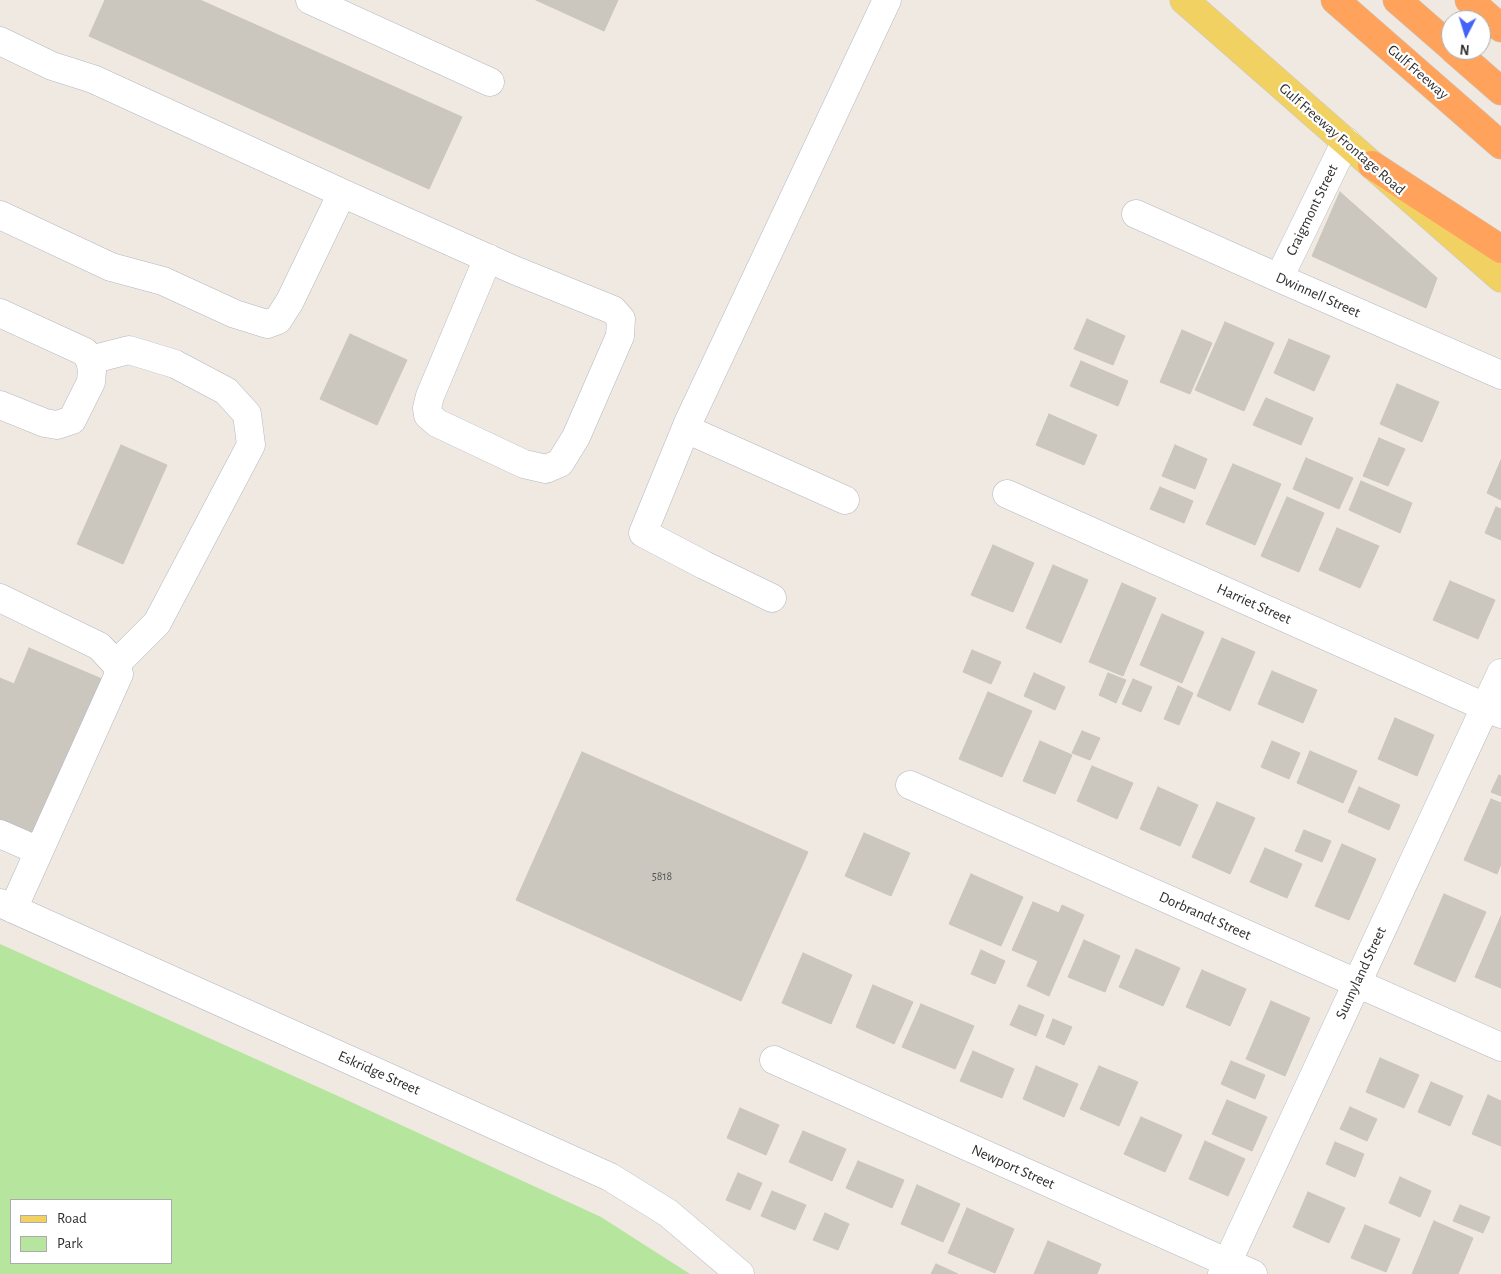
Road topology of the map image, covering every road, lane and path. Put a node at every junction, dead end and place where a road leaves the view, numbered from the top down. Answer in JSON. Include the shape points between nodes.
{"nodes":[{"id":1,"x":310,"y":0,"type":"edge"},
{"id":2,"x":887,"y":0,"type":"edge"},
{"id":3,"x":1184,"y":0,"type":"edge"},
{"id":4,"x":1335,"y":0,"type":"edge"},
{"id":5,"x":1397,"y":0,"type":"edge"},
{"id":6,"x":1469,"y":0,"type":"edge"},
{"id":7,"x":1501,"y":28,"type":"edge"},
{"id":8,"x":1441,"y":38,"type":"edge"},
{"id":9,"x":0,"y":40,"type":"edge"},
{"id":10,"x":1465,"y":60,"type":"edge"},
{"id":11,"x":490,"y":82,"type":"dead end"},
{"id":12,"x":1501,"y":91,"type":"edge"},
{"id":13,"x":1346,"y":141,"type":"junction"},
{"id":14,"x":1501,"y":145,"type":"edge"},
{"id":15,"x":1372,"y":165,"type":"junction"},
{"id":16,"x":342,"y":193,"type":"junction"},
{"id":17,"x":1136,"y":214,"type":"dead end"},
{"id":18,"x":0,"y":215,"type":"edge"},
{"id":19,"x":1501,"y":249,"type":"edge"},
{"id":20,"x":488,"y":258,"type":"junction"},
{"id":21,"x":1279,"y":278,"type":"junction"},
{"id":22,"x":1501,"y":278,"type":"edge"},
{"id":23,"x":0,"y":313,"type":"edge"},
{"id":24,"x":90,"y":360,"type":"junction"},
{"id":25,"x":1501,"y":374,"type":"edge"},
{"id":26,"x":0,"y":404,"type":"edge"},
{"id":27,"x":686,"y":430,"type":"junction"},
{"id":28,"x":1007,"y":494,"type":"dead end"},
{"id":29,"x":845,"y":500,"type":"dead end"},
{"id":30,"x":0,"y":598,"type":"edge"},
{"id":31,"x":772,"y":598,"type":"dead end"},
{"id":32,"x":116,"y":664,"type":"junction"},
{"id":33,"x":1501,"y":673,"type":"edge"},
{"id":34,"x":1493,"y":711,"type":"edge"},
{"id":35,"x":910,"y":785,"type":"dead end"},
{"id":36,"x":0,"y":834,"type":"edge"},
{"id":37,"x":39,"y":851,"type":"junction"},
{"id":38,"x":7,"y":906,"type":"edge"},
{"id":39,"x":1356,"y":983,"type":"junction"},
{"id":40,"x":1501,"y":1047,"type":"edge"},
{"id":41,"x":774,"y":1060,"type":"dead end"},
{"id":42,"x":1225,"y":1268,"type":"edge"},
{"id":43,"x":740,"y":1274,"type":"edge"},
{"id":44,"x":1253,"y":1274,"type":"edge"}],
"edges":[{"from":1,"to":11,"type":"street"},
{"from":2,"to":27,"type":"street"},
{"from":3,"to":13,"type":"main road","name":"Gulf Freeway Frontage Road"},
{"from":4,"to":14,"type":"highway","name":"Gulf Freeway"},
{"from":5,"to":8,"type":"highway"},
{"from":6,"to":7,"type":"highway"},
{"from":9,"to":16,"type":"street"},
{"from":10,"to":12,"type":"highway"},
{"from":13,"to":15,"type":"main road","name":"Gulf Freeway Frontage Road"},
{"from":13,"to":21,"type":"street","name":"Craigmont Street"},
{"from":15,"to":19,"type":"highway"},
{"from":15,"to":22,"type":"main road","name":"Gulf Freeway Frontage Road"},
{"from":16,"to":18,"type":"street","via":[[290,300],[278,320],[267,324],[235,314],[163,281],[111,268]]},
{"from":16,"to":20,"type":"street"},
{"from":17,"to":21,"type":"street","name":"Dwinnell Street"},
{"from":20,"to":20,"type":"street","via":[[613,310],[621,319],[620,336],[576,437],[560,463],[546,469],[524,464],[428,415],[430,396]]},
{"from":21,"to":25,"type":"street","name":"Dwinnell Street"},
{"from":23,"to":24,"type":"street","via":[[85,352]]},
{"from":24,"to":26,"type":"street","via":[[92,382],[72,420],[57,425],[45,423]]},
{"from":24,"to":32,"type":"street","via":[[129,350],[175,364],[226,392],[247,414],[251,445],[157,623]]},
{"from":27,"to":29,"type":"street"},
{"from":27,"to":31,"type":"street","via":[[643,534]]},
{"from":28,"to":34,"type":"street","name":"Harriet Street"},
{"from":30,"to":32,"type":"street","via":[[99,646]]},
{"from":32,"to":37,"type":"street","via":[[119,674]]},
{"from":33,"to":34,"type":"street","name":"Sunnyland Street"},
{"from":34,"to":39,"type":"street","name":"Sunnyland Street"},
{"from":35,"to":39,"type":"street","name":"Dorbrandt Street"},
{"from":36,"to":37,"type":"street"},
{"from":37,"to":38,"type":"street"},
{"from":38,"to":43,"type":"street","name":"Eskridge Street","via":[[610,1177],[668,1214]]},
{"from":39,"to":40,"type":"street","name":"Dorbrandt Street"},
{"from":39,"to":42,"type":"street","name":"Sunnyland Street"},
{"from":41,"to":42,"type":"street","name":"Newport Street"},
{"from":42,"to":44,"type":"street","name":"Newport Street"}]}
